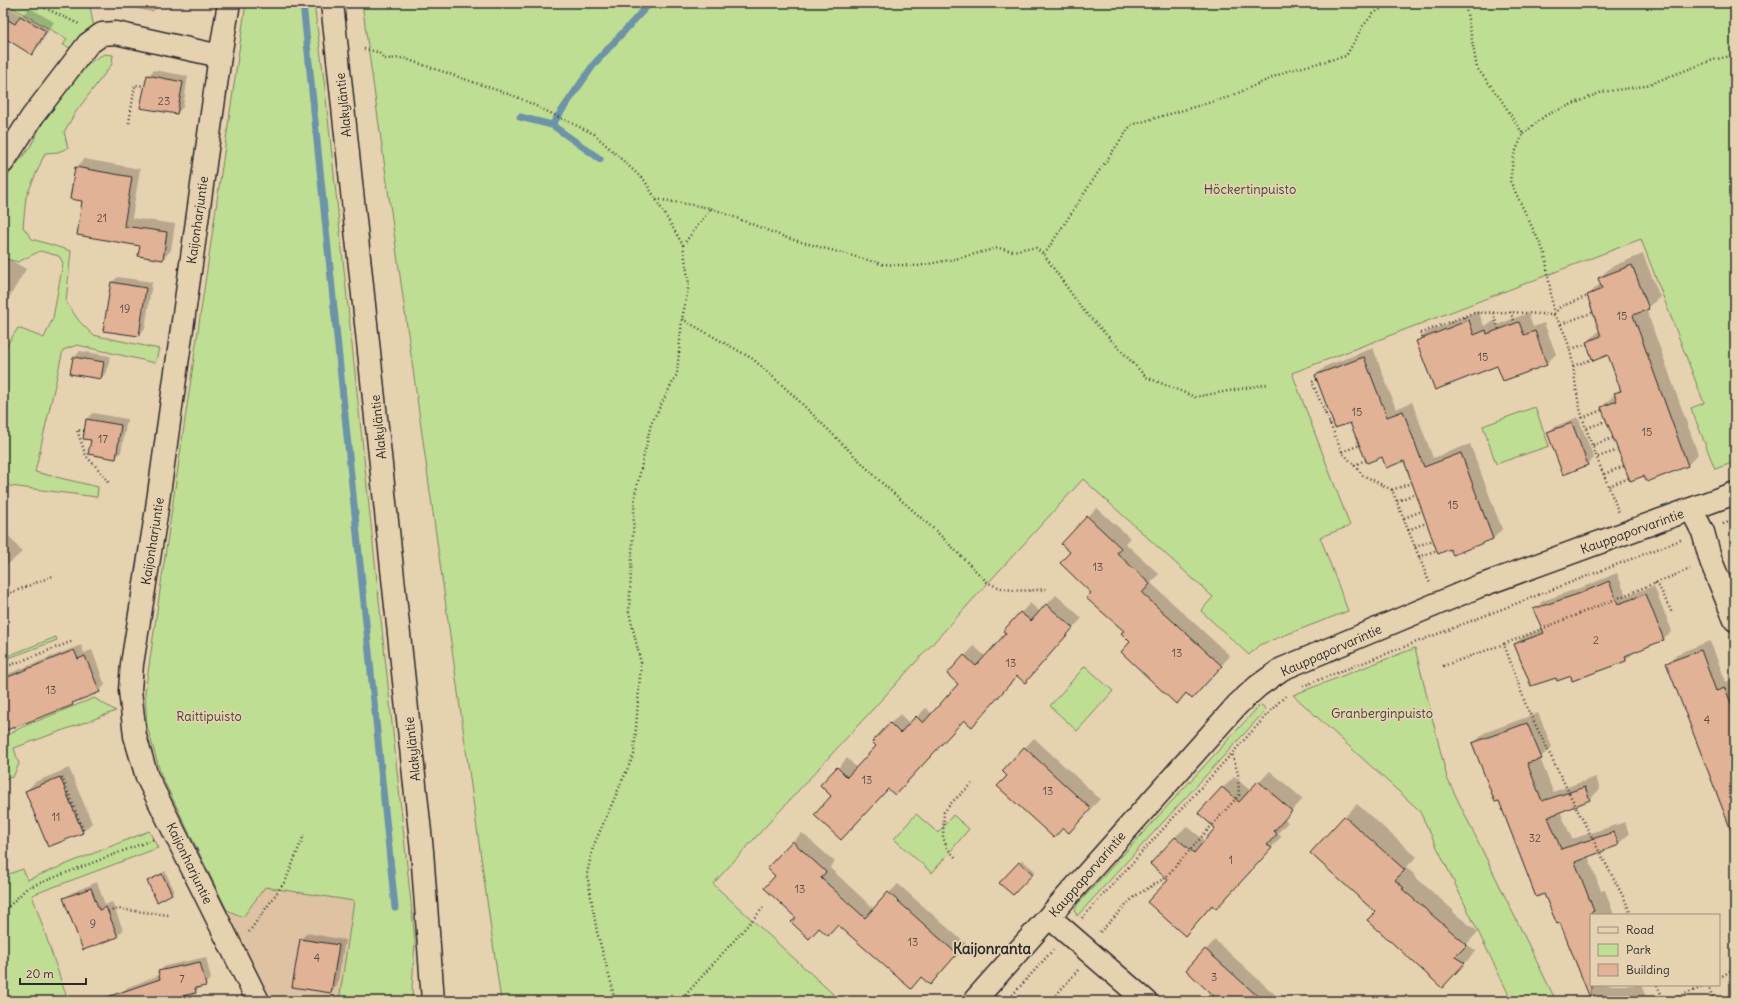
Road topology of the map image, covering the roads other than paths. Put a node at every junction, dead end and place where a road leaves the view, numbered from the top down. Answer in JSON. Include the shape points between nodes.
{"nodes":[{"id":1,"x":229,"y":3,"type":"edge"},
{"id":2,"x":332,"y":3,"type":"edge"},
{"id":3,"x":220,"y":56,"type":"junction"},
{"id":4,"x":3,"y":162,"type":"edge"},
{"id":5,"x":1735,"y":493,"type":"edge"},
{"id":6,"x":1691,"y":509,"type":"junction"},
{"id":7,"x":1735,"y":620,"type":"edge"},
{"id":8,"x":422,"y":851,"type":"junction"},
{"id":9,"x":1049,"y":917,"type":"junction"},
{"id":10,"x":258,"y":1001,"type":"edge"},
{"id":11,"x":433,"y":1001,"type":"edge"},
{"id":12,"x":448,"y":1001,"type":"edge"},
{"id":13,"x":974,"y":1001,"type":"edge"},
{"id":14,"x":1146,"y":1001,"type":"edge"}],
"edges":[{"from":1,"to":3,"type":"street","name":"Kaijonharjuntie"},
{"from":2,"to":8,"type":"street","name":"Alakyläntie"},
{"from":3,"to":4,"type":"street","via":[[116,33],[102,34],[88,44],[70,66]]},
{"from":3,"to":10,"type":"street","name":"Kaijonharjuntie","via":[[130,690],[135,736],[147,777]]},
{"from":5,"to":6,"type":"street","name":"Kauppaporvarintie"},
{"from":6,"to":7,"type":"street","via":[[1703,532],[1711,561]]},
{"from":6,"to":9,"type":"street","name":"Kauppaporvarintie","via":[[1437,604],[1282,670],[1258,686],[1238,704]]},
{"from":8,"to":11,"type":"street","name":"Alakyläntie"},
{"from":8,"to":12,"type":"street","name":"Alakyläntie"},
{"from":9,"to":13,"type":"street","name":"Kauppaporvarintie"},
{"from":9,"to":14,"type":"street"}]}
